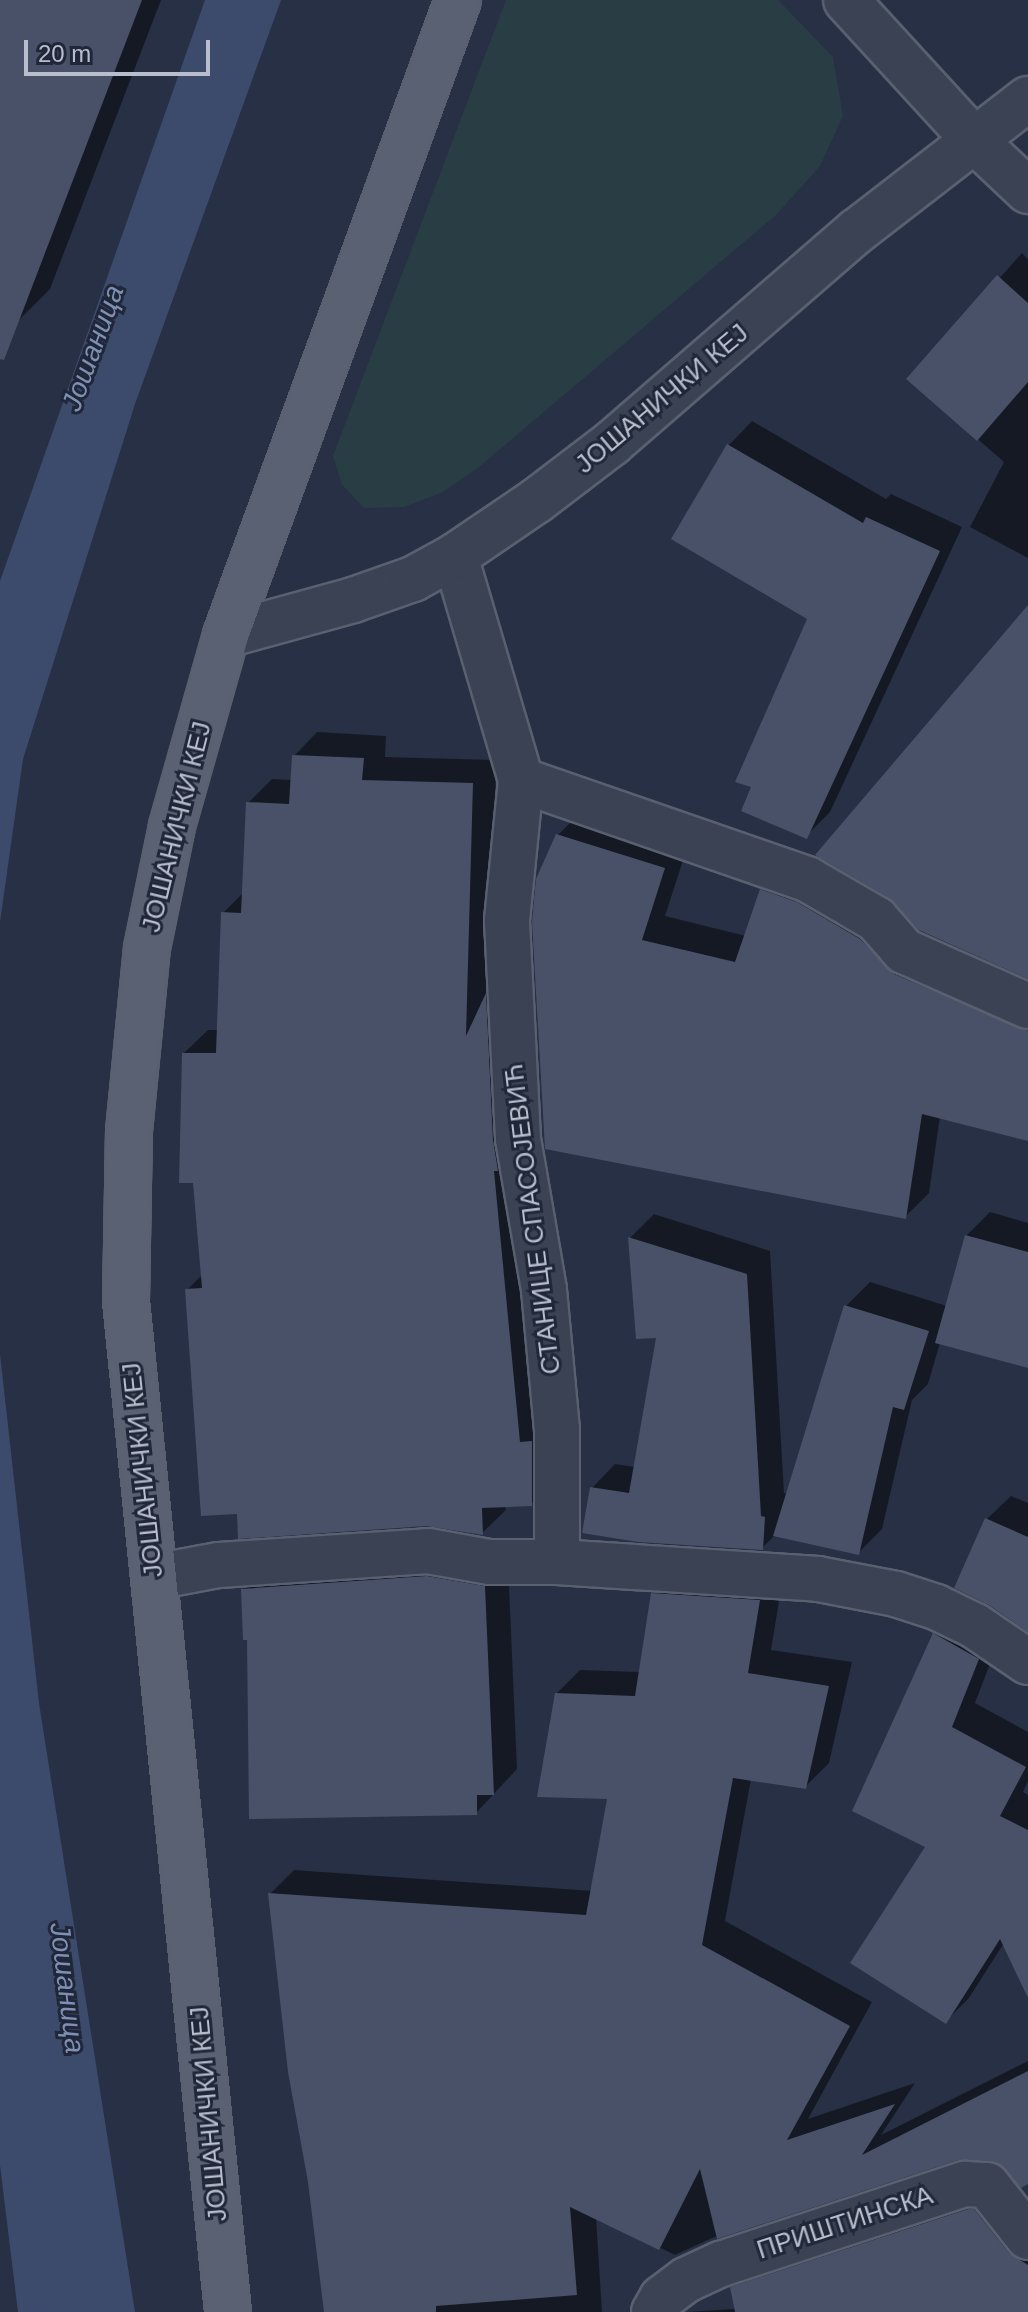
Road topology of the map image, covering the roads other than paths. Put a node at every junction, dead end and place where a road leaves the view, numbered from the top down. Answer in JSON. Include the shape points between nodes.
{"nodes":[{"id":1,"x":458,"y":0,"type":"edge"},
{"id":2,"x":846,"y":0,"type":"edge"},
{"id":3,"x":1028,"y":99,"type":"edge"},
{"id":4,"x":975,"y":141,"type":"junction"},
{"id":5,"x":1028,"y":191,"type":"edge"},
{"id":6,"x":455,"y":556,"type":"junction"},
{"id":7,"x":226,"y":635,"type":"junction"},
{"id":8,"x":521,"y":780,"type":"junction"},
{"id":9,"x":1028,"y":1006,"type":"edge"},
{"id":10,"x":557,"y":1562,"type":"junction"},
{"id":11,"x":154,"y":1577,"type":"junction"},
{"id":12,"x":1028,"y":1662,"type":"edge"},
{"id":13,"x":1028,"y":2237,"type":"edge"},
{"id":14,"x":228,"y":2312,"type":"edge"},
{"id":15,"x":654,"y":2312,"type":"edge"}],
"edges":[{"from":1,"to":7,"type":"main road","name":"ЈОШАНИЧКИ КЕЈ"},
{"from":2,"to":4,"type":"street"},
{"from":3,"to":4,"type":"street","name":"ЈОШАНИЧКИ КЕЈ"},
{"from":4,"to":5,"type":"street"},
{"from":4,"to":6,"type":"street","name":"ЈОШАНИЧКИ КЕЈ","via":[[857,231],[612,443]]},
{"from":6,"to":7,"type":"street","name":"ЈОШАНИЧКИ КЕЈ","via":[[413,579],[353,600]]},
{"from":6,"to":8,"type":"street","name":"СТАНИЦЕ СПАСОЈЕВИЋ"},
{"from":7,"to":11,"type":"main road","name":"ЈОШАНИЧКИ КЕЈ","via":[[172,826],[147,948],[129,1131],[126,1301]]},
{"from":8,"to":9,"type":"street","via":[[807,879],[876,919],[904,951]]},
{"from":8,"to":10,"type":"street","name":"СТАНИЦЕ СПАСОЈЕВИЋ","via":[[507,921],[518,1139],[544,1290],[557,1429]]},
{"from":10,"to":11,"type":"street","via":[[490,1562],[428,1551],[219,1565]]},
{"from":10,"to":12,"type":"street","via":[[818,1579],[896,1594],[975,1626]]},
{"from":11,"to":14,"type":"main road","name":"ЈОШАНИЧКИ КЕЈ"},
{"from":13,"to":15,"type":"street","name":"ПРИШТИНСКА","via":[[987,2185],[965,2184],[721,2264],[686,2280],[662,2298]]}]}
